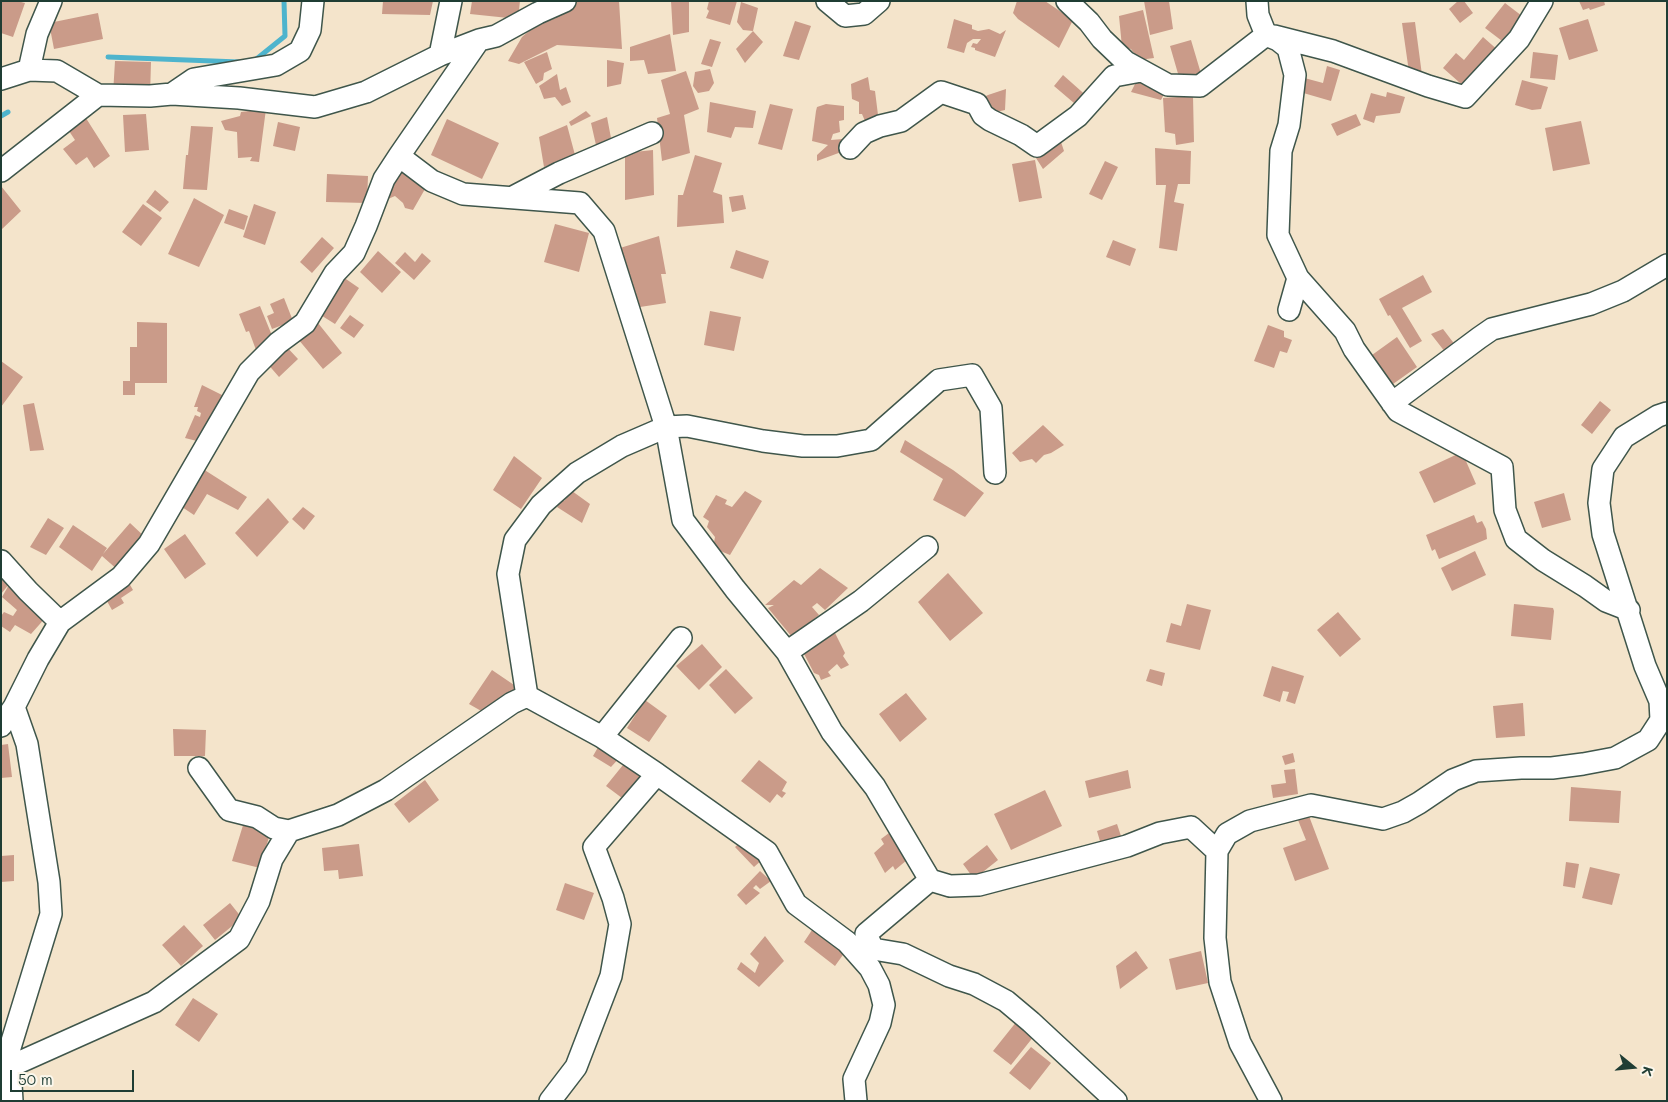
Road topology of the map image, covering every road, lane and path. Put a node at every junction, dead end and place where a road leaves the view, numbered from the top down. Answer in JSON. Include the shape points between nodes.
{"nodes":[{"id":1,"x":51,"y":1,"type":"edge"},
{"id":2,"x":313,"y":1,"type":"edge"},
{"id":3,"x":451,"y":1,"type":"edge"},
{"id":4,"x":564,"y":1,"type":"edge"},
{"id":5,"x":827,"y":1,"type":"edge"},
{"id":6,"x":879,"y":1,"type":"edge"},
{"id":7,"x":1067,"y":1,"type":"edge"},
{"id":8,"x":1257,"y":1,"type":"edge"},
{"id":9,"x":1542,"y":1,"type":"edge"},
{"id":10,"x":1266,"y":35,"type":"junction"},
{"id":11,"x":479,"y":40,"type":"junction"},
{"id":12,"x":440,"y":55,"type":"junction"},
{"id":13,"x":29,"y":70,"type":"junction"},
{"id":14,"x":1141,"y":71,"type":"junction"},
{"id":15,"x":1,"y":79,"type":"edge"},
{"id":16,"x":172,"y":94,"type":"junction"},
{"id":17,"x":98,"y":95,"type":"junction"},
{"id":18,"x":652,"y":133,"type":"dead end"},
{"id":19,"x":850,"y":148,"type":"dead end"},
{"id":20,"x":399,"y":156,"type":"junction"},
{"id":21,"x":1,"y":171,"type":"edge"},
{"id":22,"x":513,"y":197,"type":"junction"},
{"id":23,"x":1667,"y":265,"type":"edge"},
{"id":24,"x":1298,"y":278,"type":"junction"},
{"id":25,"x":1289,"y":310,"type":"dead end"},
{"id":26,"x":1392,"y":403,"type":"junction"},
{"id":27,"x":1667,"y":413,"type":"edge"},
{"id":28,"x":666,"y":427,"type":"junction"},
{"id":29,"x":995,"y":473,"type":"dead end"},
{"id":30,"x":927,"y":547,"type":"dead end"},
{"id":31,"x":1,"y":562,"type":"edge"},
{"id":32,"x":1629,"y":610,"type":"junction"},
{"id":33,"x":60,"y":622,"type":"junction"},
{"id":34,"x":681,"y":638,"type":"dead end"},
{"id":35,"x":787,"y":652,"type":"junction"},
{"id":36,"x":527,"y":696,"type":"junction"},
{"id":37,"x":14,"y":707,"type":"junction"},
{"id":38,"x":1665,"y":722,"type":"edge"},
{"id":39,"x":1,"y":726,"type":"edge"},
{"id":40,"x":602,"y":738,"type":"junction"},
{"id":41,"x":199,"y":768,"type":"dead end"},
{"id":42,"x":657,"y":774,"type":"junction"},
{"id":43,"x":289,"y":831,"type":"junction"},
{"id":44,"x":1217,"y":850,"type":"junction"},
{"id":45,"x":930,"y":880,"type":"junction"},
{"id":46,"x":7,"y":1054,"type":"edge"},
{"id":47,"x":12,"y":1101,"type":"edge"},
{"id":48,"x":550,"y":1101,"type":"edge"},
{"id":49,"x":856,"y":1101,"type":"edge"},
{"id":50,"x":1116,"y":1101,"type":"edge"},
{"id":51,"x":1271,"y":1101,"type":"edge"}],
"edges":[{"from":1,"to":13,"type":"street","via":[[37,34]]},
{"from":2,"to":16,"type":"street","via":[[310,30],[300,51],[276,65],[194,79]]},
{"from":3,"to":12,"type":"street"},
{"from":4,"to":11,"type":"street","via":[[496,36]]},
{"from":5,"to":6,"type":"street","via":[[845,16],[864,14]]},
{"from":7,"to":14,"type":"street","via":[[1126,62]]},
{"from":8,"to":10,"type":"street","via":[[1258,15]]},
{"from":9,"to":10,"type":"street","via":[[1519,40],[1466,97],[1333,51]]},
{"from":10,"to":14,"type":"street","via":[[1200,86],[1168,85]]},
{"from":10,"to":24,"type":"street","via":[[1288,48],[1294,75],[1289,126],[1282,151],[1278,235]]},
{"from":11,"to":12,"type":"street"},
{"from":11,"to":20,"type":"street"},
{"from":12,"to":16,"type":"street","via":[[366,92],[315,107]]},
{"from":13,"to":15,"type":"street"},
{"from":13,"to":17,"type":"street","via":[[58,71]]},
{"from":14,"to":19,"type":"street","via":[[1114,76],[1078,116],[1037,146],[990,120],[976,104],[941,92],[901,121],[864,133]]},
{"from":16,"to":17,"type":"street"},
{"from":17,"to":21,"type":"street"},
{"from":18,"to":22,"type":"street"},
{"from":20,"to":22,"type":"street","via":[[432,181],[463,194]]},
{"from":20,"to":33,"type":"street","via":[[384,179],[354,253],[335,273],[304,323],[249,372],[149,544],[121,577]]},
{"from":22,"to":28,"type":"street","via":[[580,203],[604,231]]},
{"from":23,"to":26,"type":"street","via":[[1622,291],[1591,304],[1492,329]]},
{"from":24,"to":25,"type":"street"},
{"from":24,"to":26,"type":"street","via":[[1345,331]]},
{"from":26,"to":32,"type":"street","via":[[1398,411],[1502,467],[1505,510],[1516,538],[1543,560],[1606,601]]},
{"from":27,"to":32,"type":"street","via":[[1624,437],[1603,468],[1599,503],[1603,534]]},
{"from":28,"to":29,"type":"street","via":[[688,426],[803,446],[837,446],[871,440],[939,380],[972,375],[991,408]]},
{"from":28,"to":35,"type":"street","via":[[683,520]]},
{"from":28,"to":36,"type":"street","via":[[622,446],[577,473],[541,505],[514,540],[508,574]]},
{"from":30,"to":35,"type":"street","via":[[861,601]]},
{"from":31,"to":33,"type":"street"},
{"from":32,"to":38,"type":"street"},
{"from":33,"to":37,"type":"street"},
{"from":34,"to":40,"type":"street"},
{"from":35,"to":45,"type":"street","via":[[832,732],[875,787]]},
{"from":36,"to":40,"type":"street"},
{"from":36,"to":43,"type":"street","via":[[512,702],[386,790],[338,815]]},
{"from":37,"to":39,"type":"street"},
{"from":37,"to":46,"type":"street","via":[[27,744],[51,914]]},
{"from":38,"to":44,"type":"street","via":[[1648,740],[1615,758],[1552,768],[1476,771],[1453,780],[1403,812],[1383,818],[1311,805],[1250,821],[1227,834]]},
{"from":40,"to":42,"type":"street"},
{"from":41,"to":43,"type":"street","via":[[229,810],[257,817],[274,828]]},
{"from":42,"to":48,"type":"street","via":[[594,848],[614,898],[620,924],[612,976],[576,1067]]},
{"from":42,"to":49,"type":"street","via":[[768,852],[796,904],[847,942],[870,968],[884,1005],[880,1023],[854,1079]]},
{"from":43,"to":46,"type":"street","via":[[272,859],[259,901],[239,940],[154,1002]]},
{"from":44,"to":45,"type":"street","via":[[1192,827],[1160,833],[1127,846],[979,885],[950,886]]},
{"from":44,"to":51,"type":"street","via":[[1215,938],[1220,982],[1240,1043]]},
{"from":45,"to":50,"type":"street","via":[[866,934],[873,949],[903,954],[1006,1001]]},
{"from":46,"to":47,"type":"street"}]}
